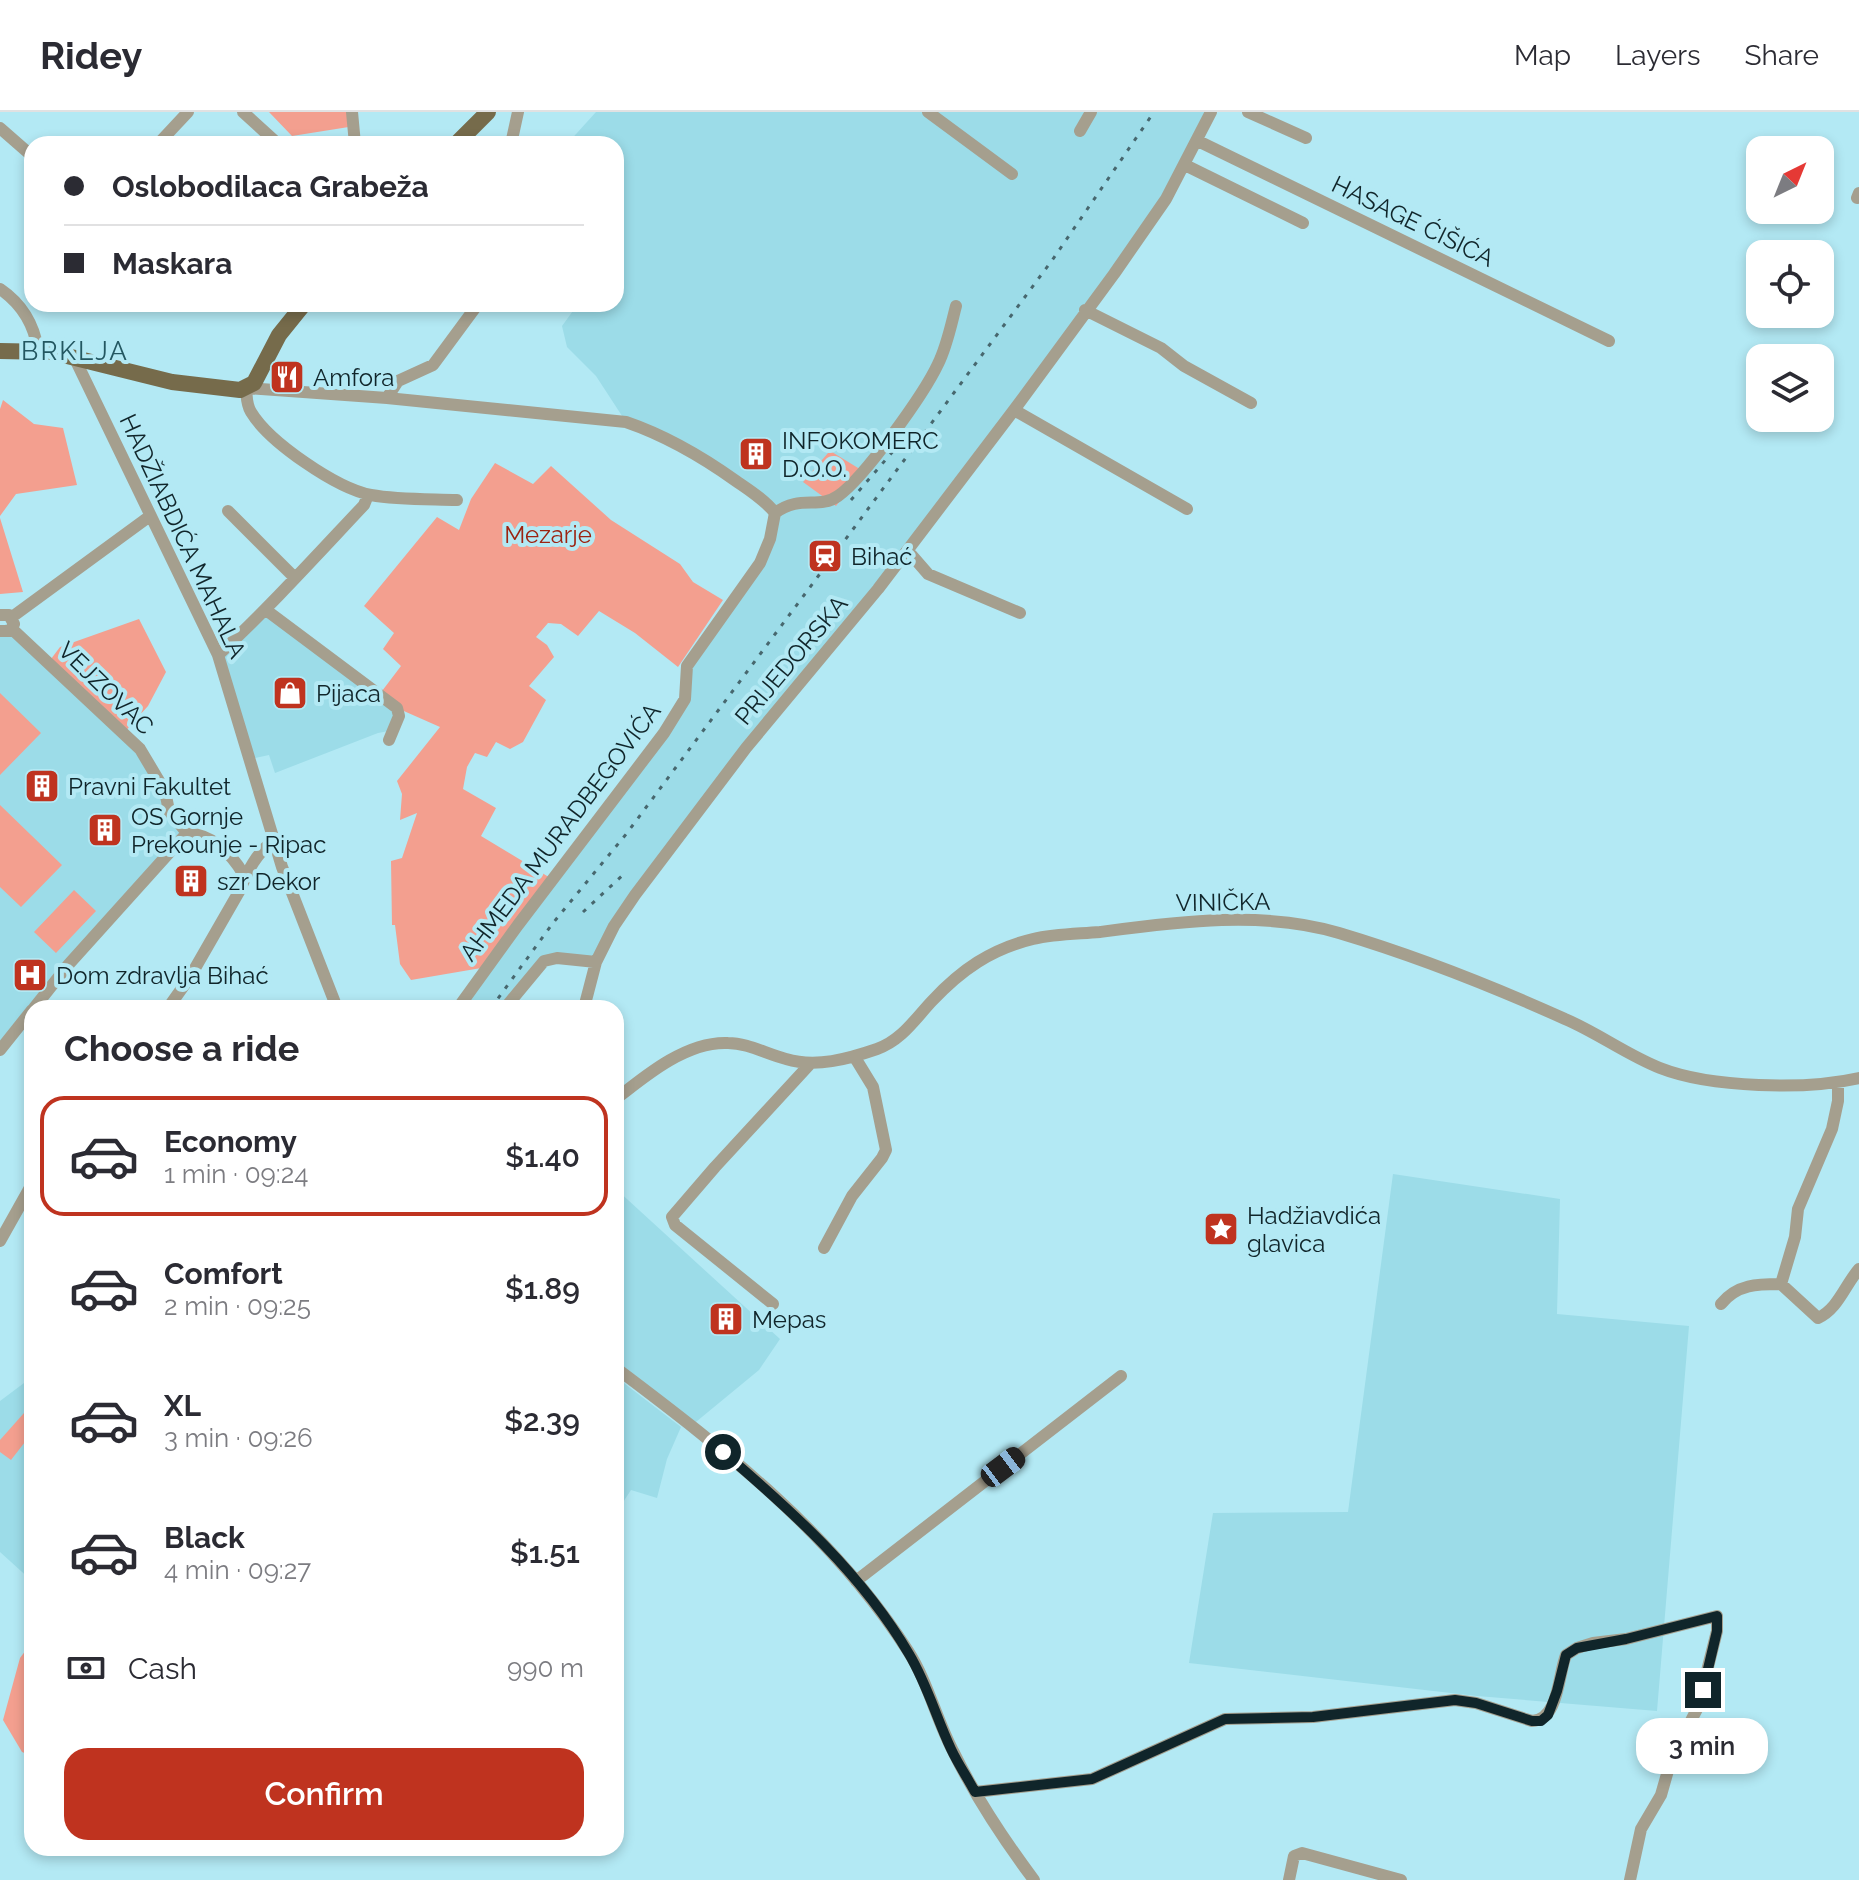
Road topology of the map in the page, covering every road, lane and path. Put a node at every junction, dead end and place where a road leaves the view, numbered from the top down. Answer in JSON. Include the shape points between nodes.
{"nodes":[{"id":1,"x":188,"y":112,"type":"edge"},
{"id":2,"x":243,"y":112,"type":"edge"},
{"id":3,"x":352,"y":112,"type":"edge"},
{"id":4,"x":488,"y":112,"type":"edge"},
{"id":5,"x":518,"y":112,"type":"edge"},
{"id":6,"x":928,"y":112,"type":"edge"},
{"id":7,"x":1091,"y":112,"type":"edge"},
{"id":8,"x":1211,"y":112,"type":"edge"},
{"id":9,"x":1248,"y":112,"type":"edge"},
{"id":10,"x":0,"y":128,"type":"edge"},
{"id":11,"x":1080,"y":131,"type":"dead end"},
{"id":12,"x":166,"y":136,"type":"edge"},
{"id":13,"x":269,"y":136,"type":"edge"},
{"id":14,"x":354,"y":136,"type":"edge"},
{"id":15,"x":464,"y":136,"type":"edge"},
{"id":16,"x":513,"y":136,"type":"edge"},
{"id":17,"x":1306,"y":138,"type":"dead end"},
{"id":18,"x":1198,"y":141,"type":"junction"},
{"id":19,"x":24,"y":149,"type":"edge"},
{"id":20,"x":1185,"y":165,"type":"junction"},
{"id":21,"x":1012,"y":174,"type":"dead end"},
{"id":22,"x":1303,"y":223,"type":"dead end"},
{"id":23,"x":0,"y":289,"type":"edge"},
{"id":24,"x":956,"y":306,"type":"dead end"},
{"id":25,"x":1085,"y":310,"type":"junction"},
{"id":26,"x":298,"y":312,"type":"edge"},
{"id":27,"x":472,"y":312,"type":"edge"},
{"id":28,"x":1609,"y":341,"type":"dead end"},
{"id":29,"x":38,"y":350,"type":"junction"},
{"id":30,"x":0,"y":351,"type":"edge"},
{"id":31,"x":75,"y":359,"type":"junction"},
{"id":32,"x":246,"y":388,"type":"junction"},
{"id":33,"x":387,"y":398,"type":"junction"},
{"id":34,"x":1251,"y":403,"type":"dead end"},
{"id":35,"x":1014,"y":410,"type":"junction"},
{"id":36,"x":368,"y":495,"type":"junction"},
{"id":37,"x":457,"y":500,"type":"dead end"},
{"id":38,"x":1187,"y":509,"type":"dead end"},
{"id":39,"x":228,"y":511,"type":"dead end"},
{"id":40,"x":775,"y":513,"type":"junction"},
{"id":41,"x":150,"y":516,"type":"junction"},
{"id":42,"x":908,"y":551,"type":"junction"},
{"id":43,"x":294,"y":577,"type":"junction"},
{"id":44,"x":266,"y":610,"type":"junction"},
{"id":45,"x":1020,"y":613,"type":"dead end"},
{"id":46,"x":6,"y":623,"type":"edge"},
{"id":47,"x":218,"y":655,"type":"junction"},
{"id":48,"x":389,"y":740,"type":"dead end"},
{"id":49,"x":187,"y":833,"type":"junction"},
{"id":50,"x":273,"y":841,"type":"junction"},
{"id":51,"x":244,"y":875,"type":"junction"},
{"id":52,"x":596,"y":962,"type":"junction"},
{"id":53,"x":40,"y":1000,"type":"edge"},
{"id":54,"x":174,"y":1000,"type":"edge"},
{"id":55,"x":334,"y":1000,"type":"edge"},
{"id":56,"x":464,"y":1000,"type":"edge"},
{"id":57,"x":512,"y":1000,"type":"edge"},
{"id":58,"x":586,"y":1000,"type":"edge"},
{"id":59,"x":24,"y":1020,"type":"edge"},
{"id":60,"x":0,"y":1050,"type":"edge"},
{"id":61,"x":854,"y":1056,"type":"junction"},
{"id":62,"x":810,"y":1064,"type":"junction"},
{"id":63,"x":1859,"y":1078,"type":"edge"},
{"id":64,"x":1838,"y":1082,"type":"junction"},
{"id":65,"x":624,"y":1093,"type":"edge"},
{"id":66,"x":24,"y":1198,"type":"edge"},
{"id":67,"x":0,"y":1241,"type":"edge"},
{"id":68,"x":824,"y":1248,"type":"dead end"},
{"id":69,"x":1859,"y":1269,"type":"edge"},
{"id":70,"x":1781,"y":1284,"type":"junction"},
{"id":71,"x":773,"y":1304,"type":"dead end"},
{"id":72,"x":1721,"y":1304,"type":"dead end"},
{"id":73,"x":624,"y":1374,"type":"edge"},
{"id":74,"x":1121,"y":1376,"type":"dead end"},
{"id":75,"x":856,"y":1581,"type":"junction"},
{"id":76,"x":975,"y":1792,"type":"junction"},
{"id":77,"x":1034,"y":1880,"type":"edge"},
{"id":78,"x":1289,"y":1880,"type":"edge"},
{"id":79,"x":1401,"y":1880,"type":"edge"},
{"id":80,"x":1630,"y":1880,"type":"edge"}],
"edges":[{"from":1,"to":12,"type":"street"},
{"from":2,"to":13,"type":"street"},
{"from":3,"to":14,"type":"street"},
{"from":4,"to":15,"type":"main road"},
{"from":5,"to":16,"type":"street"},
{"from":6,"to":21,"type":"street"},
{"from":7,"to":11,"type":"street"},
{"from":8,"to":18,"type":"street","name":"PRIJEDORSKA"},
{"from":9,"to":17,"type":"street"},
{"from":10,"to":19,"type":"street"},
{"from":18,"to":20,"type":"street","name":"PRIJEDORSKA"},
{"from":18,"to":28,"type":"street","name":"HASAGE ĆIŠIĆA"},
{"from":20,"to":22,"type":"street"},
{"from":20,"to":25,"type":"street","name":"PRIJEDORSKA","via":[[1143,233]]},
{"from":23,"to":29,"type":"street","via":[[31,322]]},
{"from":24,"to":40,"type":"street","via":[[939,363],[863,471],[833,499],[787,504]]},
{"from":25,"to":34,"type":"street"},
{"from":25,"to":35,"type":"street","name":"PRIJEDORSKA"},
{"from":26,"to":32,"type":"main road"},
{"from":27,"to":33,"type":"street","via":[[433,365],[398,381]]},
{"from":29,"to":30,"type":"main road"},
{"from":29,"to":31,"type":"main road"},
{"from":31,"to":32,"type":"main road","via":[[172,382]]},
{"from":31,"to":41,"type":"street","name":"HADŽIABDIĆA MAHALA"},
{"from":32,"to":33,"type":"street"},
{"from":32,"to":36,"type":"street","via":[[252,415],[301,460]]},
{"from":33,"to":40,"type":"street","via":[[626,422],[690,450]]},
{"from":35,"to":38,"type":"street"},
{"from":35,"to":42,"type":"street","name":"PRIJEDORSKA"},
{"from":36,"to":37,"type":"street"},
{"from":36,"to":43,"type":"street"},
{"from":39,"to":43,"type":"street"},
{"from":40,"to":56,"type":"street","name":"AHMEDA MURADBEGOVIĆA","via":[[760,563],[687,666],[685,699],[664,733]]},
{"from":41,"to":46,"type":"street"},
{"from":41,"to":47,"type":"street","name":"HADŽIABDIĆA MAHALA"},
{"from":42,"to":45,"type":"street","via":[[928,574]]},
{"from":42,"to":52,"type":"street","name":"PRIJEDORSKA","via":[[663,857],[614,926]]},
{"from":43,"to":44,"type":"street"},
{"from":44,"to":47,"type":"street"},
{"from":44,"to":48,"type":"street","via":[[397,708]]},
{"from":46,"to":49,"type":"street","name":"VEJZOVAC","via":[[140,749],[165,791],[169,811]]},
{"from":47,"to":50,"type":"street","name":"HADŽIABDIĆA MAHALA"},
{"from":49,"to":51,"type":"street","via":[[219,845]]},
{"from":49,"to":53,"type":"street"},
{"from":50,"to":51,"type":"street"},
{"from":50,"to":55,"type":"street","name":"HADŽIABDIĆA MAHALA"},
{"from":51,"to":54,"type":"street"},
{"from":52,"to":57,"type":"street","via":[[544,961]]},
{"from":52,"to":58,"type":"street","name":"PRIJEDORSKA"},
{"from":59,"to":60,"type":"street"},
{"from":61,"to":62,"type":"street","name":"VINIČKA"},
{"from":61,"to":64,"type":"street","name":"VINIČKA","via":[[892,1042],[963,971],[1017,943],[1179,923],[1272,921],[1337,932],[1485,985],[1675,1073],[1760,1084]]},
{"from":61,"to":68,"type":"street","via":[[873,1087],[886,1150],[852,1196]]},
{"from":62,"to":65,"type":"street","name":"VINIČKA","via":[[748,1046],[710,1044],[655,1070]]},
{"from":62,"to":71,"type":"street","via":[[672,1217],[675,1225]]},
{"from":63,"to":64,"type":"street","name":"VINIČKA"},
{"from":64,"to":70,"type":"street","via":[[1832,1129],[1798,1209]]},
{"from":66,"to":67,"type":"street"},
{"from":69,"to":70,"type":"street","via":[[1836,1304],[1818,1318]]},
{"from":70,"to":72,"type":"street","via":[[1735,1290]]},
{"from":73,"to":75,"type":"street","via":[[774,1496]]},
{"from":74,"to":75,"type":"street"},
{"from":75,"to":76,"type":"street","via":[[910,1654]]},
{"from":76,"to":77,"type":"street"},
{"from":76,"to":80,"type":"street","via":[[1092,1779],[1225,1719],[1313,1717],[1455,1700],[1541,1721],[1548,1715],[1566,1655],[1577,1648],[1717,1616],[1698,1707],[1641,1829]]},
{"from":78,"to":79,"type":"street","via":[[1298,1853]]}]}
